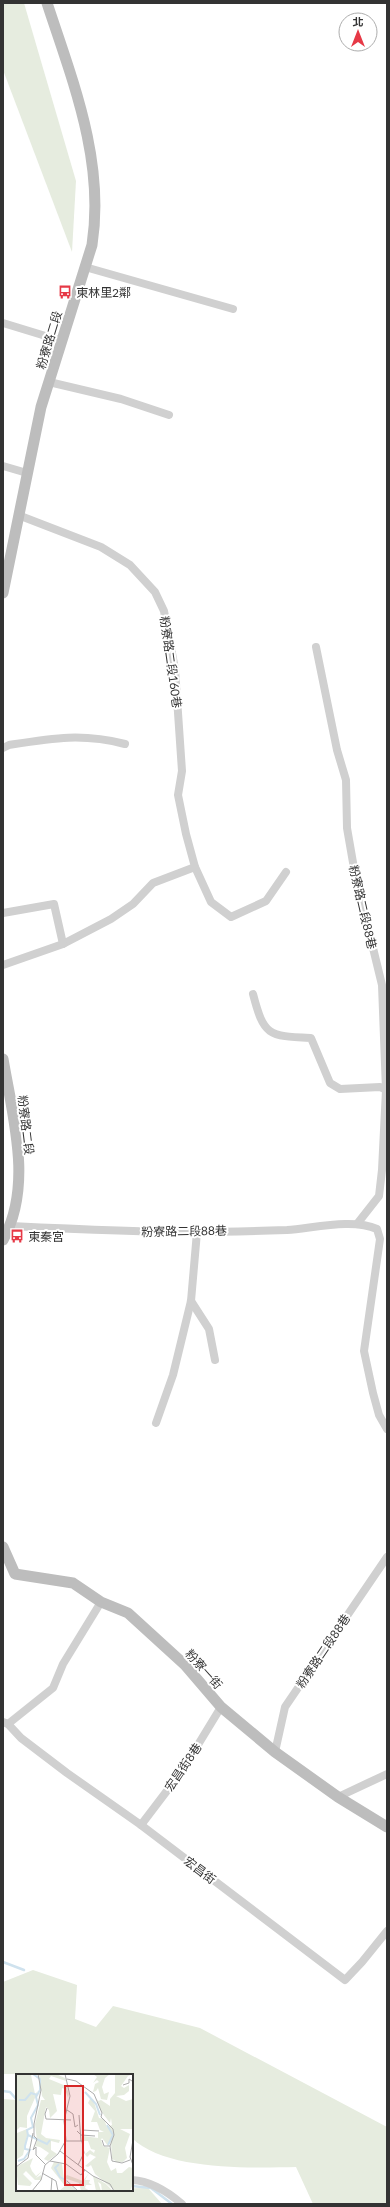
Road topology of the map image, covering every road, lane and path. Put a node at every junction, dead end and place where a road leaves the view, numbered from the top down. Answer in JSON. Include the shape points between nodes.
{"nodes":[{"id":1,"x":47,"y":3,"type":"edge"},
{"id":2,"x":85,"y":267,"type":"junction"},
{"id":3,"x":233,"y":309,"type":"dead end"},
{"id":4,"x":3,"y":323,"type":"edge"},
{"id":5,"x":62,"y":341,"type":"junction"},
{"id":6,"x":49,"y":382,"type":"junction"},
{"id":7,"x":169,"y":415,"type":"dead end"},
{"id":8,"x":3,"y":466,"type":"edge"},
{"id":9,"x":27,"y":473,"type":"junction"},
{"id":10,"x":18,"y":515,"type":"junction"},
{"id":11,"x":3,"y":593,"type":"edge"},
{"id":12,"x":316,"y":647,"type":"dead end"},
{"id":13,"x":125,"y":744,"type":"dead end"},
{"id":14,"x":3,"y":748,"type":"edge"},
{"id":15,"x":195,"y":867,"type":"junction"},
{"id":16,"x":286,"y":872,"type":"dead end"},
{"id":17,"x":3,"y":913,"type":"edge"},
{"id":18,"x":63,"y":944,"type":"junction"},
{"id":19,"x":3,"y":965,"type":"edge"},
{"id":20,"x":384,"y":985,"type":"edge"},
{"id":21,"x":253,"y":994,"type":"dead end"},
{"id":22,"x":3,"y":1060,"type":"edge"},
{"id":23,"x":386,"y":1090,"type":"edge"},
{"id":24,"x":357,"y":1224,"type":"junction"},
{"id":25,"x":11,"y":1226,"type":"junction"},
{"id":26,"x":197,"y":1232,"type":"junction"},
{"id":27,"x":3,"y":1240,"type":"edge"},
{"id":28,"x":192,"y":1300,"type":"junction"},
{"id":29,"x":215,"y":1360,"type":"dead end"},
{"id":30,"x":156,"y":1423,"type":"dead end"},
{"id":31,"x":387,"y":1429,"type":"edge"},
{"id":32,"x":3,"y":1547,"type":"edge"},
{"id":33,"x":387,"y":1556,"type":"edge"},
{"id":34,"x":101,"y":1602,"type":"junction"},
{"id":35,"x":221,"y":1707,"type":"junction"},
{"id":36,"x":5,"y":1723,"type":"edge"},
{"id":37,"x":275,"y":1752,"type":"junction"},
{"id":38,"x":387,"y":1774,"type":"edge"},
{"id":39,"x":338,"y":1797,"type":"junction"},
{"id":40,"x":141,"y":1825,"type":"junction"},
{"id":41,"x":387,"y":1827,"type":"edge"},
{"id":42,"x":387,"y":1931,"type":"edge"},
{"id":43,"x":133,"y":2180,"type":"edge"},
{"id":44,"x":182,"y":2204,"type":"edge"}],
"edges":[{"from":1,"to":2,"type":"main road","name":"粉寮路二段","via":[[84,116],[93,166],[96,222]]},
{"from":2,"to":3,"type":"street"},
{"from":2,"to":5,"type":"main road","name":"粉寮路二段"},
{"from":4,"to":5,"type":"street"},
{"from":5,"to":6,"type":"main road","name":"粉寮路二段"},
{"from":6,"to":7,"type":"street","via":[[121,398]]},
{"from":6,"to":9,"type":"main road","name":"粉寮路二段"},
{"from":8,"to":9,"type":"street"},
{"from":9,"to":10,"type":"main road","name":"粉寮路二段"},
{"from":10,"to":11,"type":"main road","name":"粉寮路二段"},
{"from":10,"to":15,"type":"street","name":"粉寮路二段160巷","via":[[101,547],[130,565],[155,592],[164,611],[175,669],[182,771],[178,795]]},
{"from":12,"to":20,"type":"street","name":"粉寮路二段88巷","via":[[337,750],[346,780],[347,828],[355,874]]},
{"from":13,"to":14,"type":"street","via":[[104,739],[62,736]]},
{"from":15,"to":16,"type":"street","name":"粉寮路二段160巷","via":[[211,902],[231,917],[266,901]]},
{"from":15,"to":18,"type":"street","via":[[153,883],[133,904]]},
{"from":17,"to":18,"type":"street","via":[[54,904]]},
{"from":18,"to":19,"type":"street"},
{"from":20,"to":23,"type":"street","name":"粉寮路二段88巷"},
{"from":21,"to":23,"type":"street","via":[[265,1028],[283,1037],[311,1038],[330,1083],[340,1089],[380,1087]]},
{"from":22,"to":25,"type":"main road","name":"粉寮路二段","via":[[17,1148],[17,1204]]},
{"from":23,"to":24,"type":"street","name":"粉寮路二段88巷","via":[[379,1196]]},
{"from":24,"to":26,"type":"street","name":"粉寮路二段88巷","via":[[288,1230]]},
{"from":24,"to":31,"type":"street","name":"粉寮路二段88巷","via":[[377,1229],[380,1239],[364,1351],[379,1415]]},
{"from":25,"to":26,"type":"street","name":"粉寮路二段88巷"},
{"from":25,"to":27,"type":"main road","name":"粉寮路二段"},
{"from":26,"to":28,"type":"street"},
{"from":28,"to":29,"type":"street","via":[[209,1329]]},
{"from":28,"to":30,"type":"street","via":[[173,1375]]},
{"from":32,"to":34,"type":"main road","name":"粉寮一街","via":[[15,1574],[73,1583]]},
{"from":33,"to":37,"type":"street","name":"粉寮路二段88巷","via":[[285,1707]]},
{"from":34,"to":35,"type":"main road","name":"粉寮一街","via":[[128,1613],[185,1664]]},
{"from":34,"to":36,"type":"street","via":[[63,1664],[53,1688]]},
{"from":35,"to":37,"type":"main road","name":"粉寮一街"},
{"from":35,"to":40,"type":"street","name":"宏昌街8巷","via":[[182,1771]]},
{"from":36,"to":40,"type":"street","name":"宏昌街","via":[[21,1738]]},
{"from":37,"to":39,"type":"main road","name":"粉寮一街"},
{"from":38,"to":39,"type":"street"},
{"from":39,"to":41,"type":"main road","name":"粉寮一街"},
{"from":40,"to":42,"type":"street","name":"宏昌街","via":[[345,1980]]},
{"from":43,"to":44,"type":"street","via":[[148,2182]]}]}
